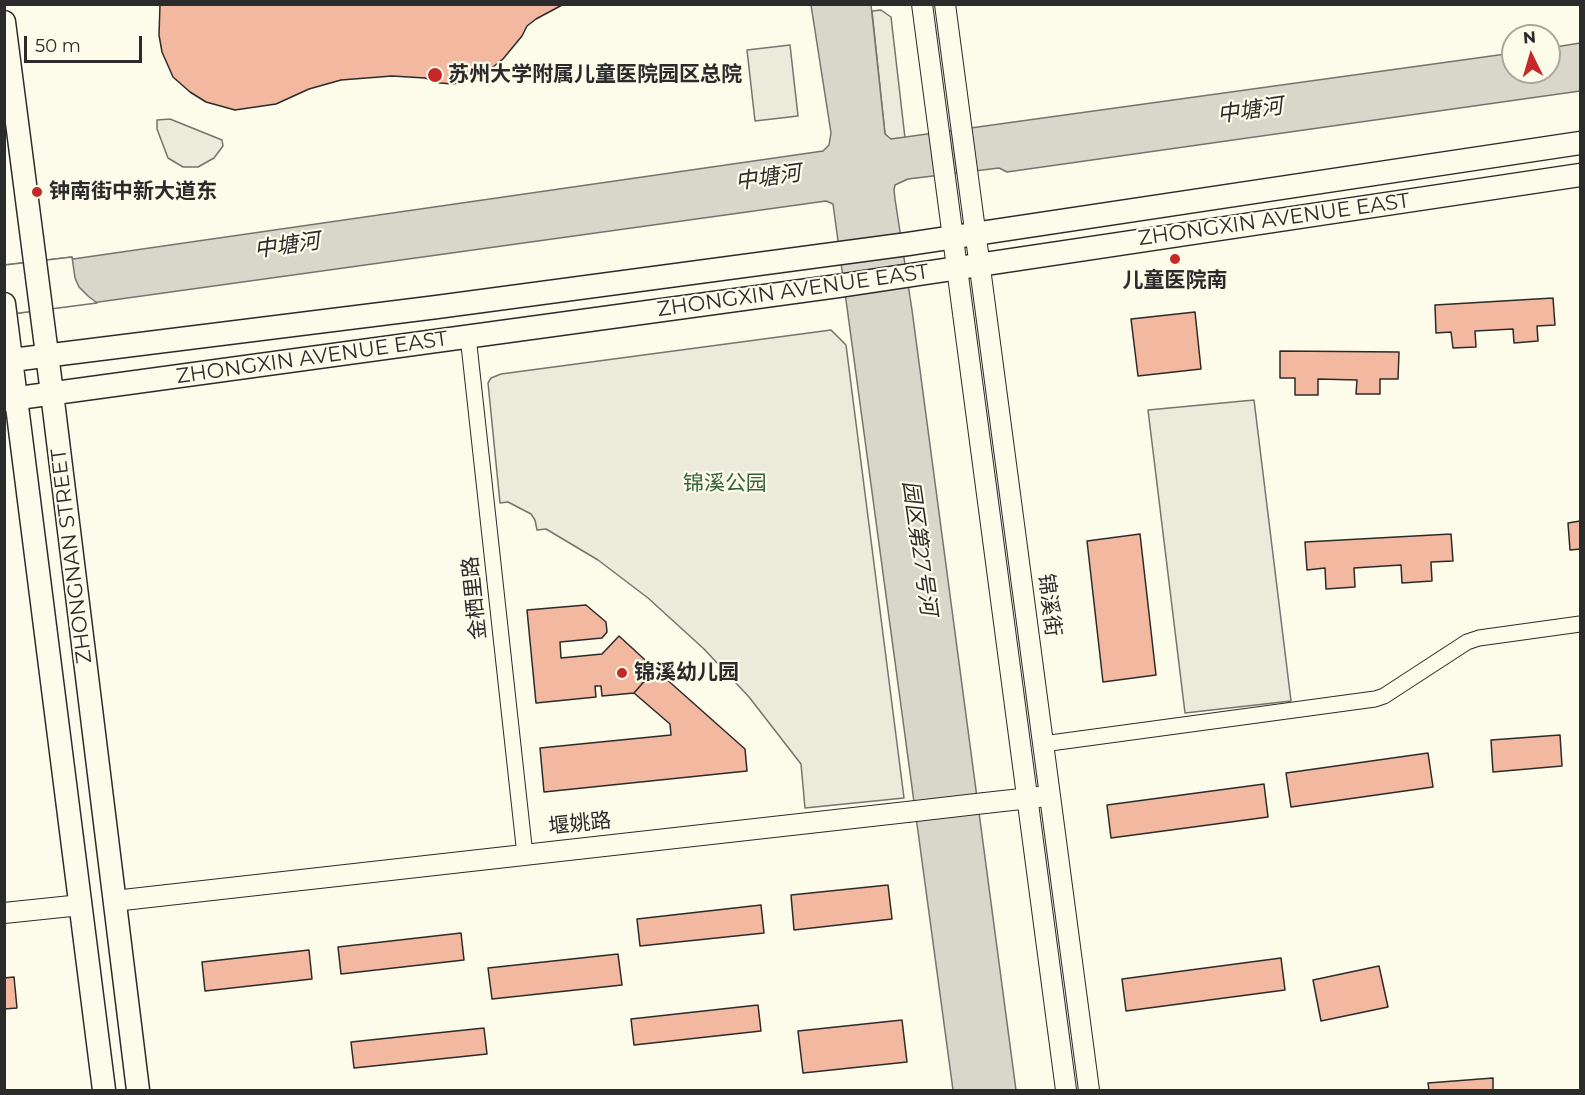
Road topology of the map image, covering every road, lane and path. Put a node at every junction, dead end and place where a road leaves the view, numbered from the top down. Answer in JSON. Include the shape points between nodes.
{"nodes":[{"id":1,"x":922,"y":4,"type":"edge"},
{"id":2,"x":945,"y":4,"type":"edge"},
{"id":3,"x":4,"y":22,"type":"edge"},
{"id":4,"x":1581,"y":143,"type":"edge"},
{"id":5,"x":1581,"y":175,"type":"edge"},
{"id":6,"x":964,"y":235,"type":"junction"},
{"id":7,"x":980,"y":264,"type":"junction"},
{"id":8,"x":958,"y":268,"type":"junction"},
{"id":9,"x":5,"y":309,"type":"edge"},
{"id":10,"x":468,"y":336,"type":"junction"},
{"id":11,"x":47,"y":355,"type":"junction"},
{"id":12,"x":8,"y":360,"type":"edge"},
{"id":13,"x":52,"y":393,"type":"junction"},
{"id":14,"x":11,"y":399,"type":"edge"},
{"id":15,"x":1581,"y":624,"type":"edge"},
{"id":16,"x":1043,"y":744,"type":"junction"},
{"id":17,"x":1050,"y":796,"type":"junction"},
{"id":18,"x":1027,"y":798,"type":"junction"},
{"id":19,"x":525,"y":855,"type":"junction"},
{"id":20,"x":114,"y":901,"type":"junction"},
{"id":21,"x":81,"y":904,"type":"junction"},
{"id":22,"x":4,"y":913,"type":"edge"},
{"id":23,"x":104,"y":1090,"type":"edge"},
{"id":24,"x":138,"y":1090,"type":"edge"},
{"id":25,"x":1066,"y":1090,"type":"edge"},
{"id":26,"x":1089,"y":1090,"type":"edge"}],
"edges":[{"from":1,"to":6,"type":"main road","name":"锦溪街","via":[[945,177]]},
{"from":2,"to":6,"type":"main road","name":"锦溪街","via":[[967,174]]},
{"from":3,"to":11,"type":"main road","name":"ZHONGNAN STREET"},
{"from":4,"to":6,"type":"main road","name":"ZHONGXIN AVENUE EAST"},
{"from":5,"to":7,"type":"main road","name":"ZHONGXIN AVENUE EAST"},
{"from":6,"to":7,"type":"main road","name":"锦溪街"},
{"from":6,"to":8,"type":"main road","name":"锦溪街"},
{"from":6,"to":11,"type":"main road","name":"ZHONGXIN AVENUE EAST","via":[[437,307]]},
{"from":7,"to":8,"type":"main road","name":"ZHONGXIN AVENUE EAST"},
{"from":7,"to":16,"type":"main road","name":"锦溪街"},
{"from":8,"to":10,"type":"main road","name":"ZHONGXIN AVENUE EAST"},
{"from":8,"to":18,"type":"main road","name":"锦溪街"},
{"from":9,"to":12,"type":"main road","name":"ZHONGNAN STREET"},
{"from":10,"to":13,"type":"main road","name":"ZHONGXIN AVENUE EAST"},
{"from":10,"to":19,"type":"street","name":"金栖里路"},
{"from":11,"to":12,"type":"main road","name":"ZHONGXIN AVENUE EAST"},
{"from":11,"to":13,"type":"main road","name":"ZHONGNAN STREET"},
{"from":12,"to":14,"type":"main road","name":"ZHONGNAN STREET"},
{"from":13,"to":14,"type":"main road","name":"ZHONGXIN AVENUE EAST"},
{"from":13,"to":20,"type":"main road","name":"ZHONGNAN STREET"},
{"from":14,"to":21,"type":"main road","name":"ZHONGNAN STREET"},
{"from":15,"to":16,"type":"street","via":[[1467,642],[1375,699]]},
{"from":16,"to":17,"type":"main road","name":"锦溪街"},
{"from":17,"to":18,"type":"main road","name":"堰姚路"},
{"from":17,"to":26,"type":"main road","name":"锦溪街"},
{"from":18,"to":19,"type":"main road","name":"堰姚路","bridge":true},
{"from":18,"to":25,"type":"main road","name":"锦溪街"},
{"from":19,"to":20,"type":"main road","name":"堰姚路"},
{"from":20,"to":24,"type":"main road","name":"ZHONGNAN STREET"},
{"from":21,"to":22,"type":"main road"},
{"from":21,"to":23,"type":"main road","name":"ZHONGNAN STREET"}]}
